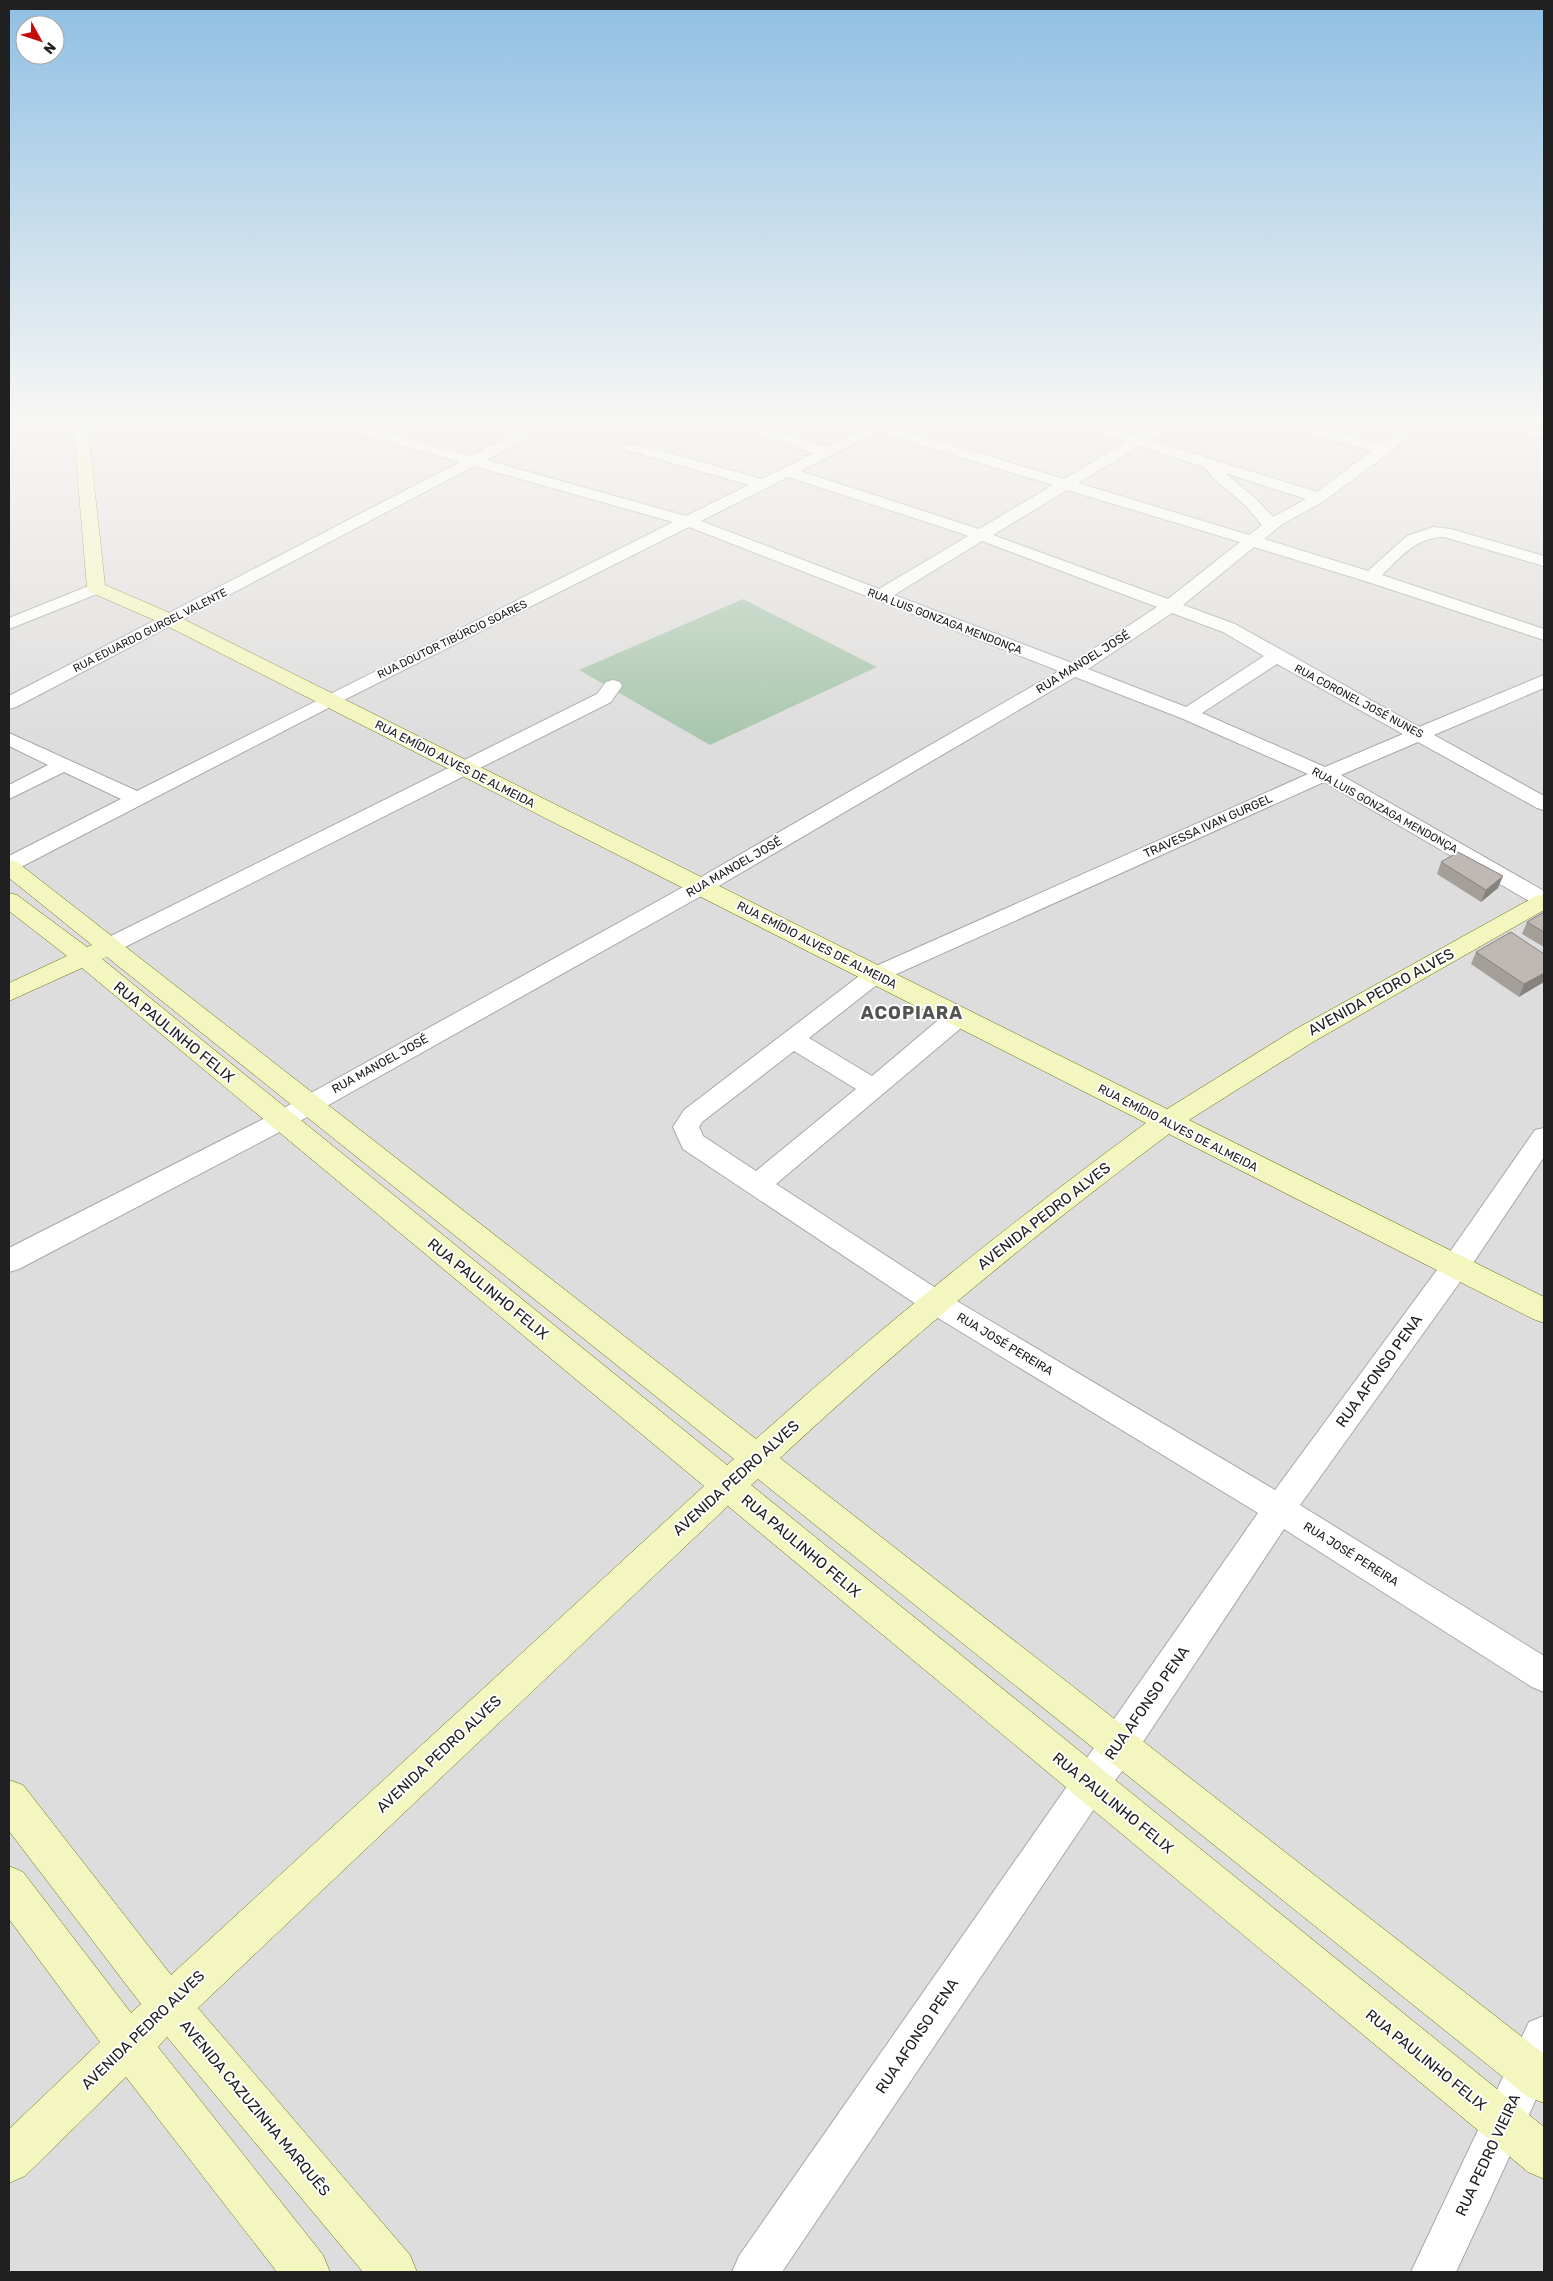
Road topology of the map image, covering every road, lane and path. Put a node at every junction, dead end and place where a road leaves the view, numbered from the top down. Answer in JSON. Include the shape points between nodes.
{"nodes":[{"id":1,"x":90,"y":523,"type":"edge"},
{"id":2,"x":356,"y":523,"type":"edge"},
{"id":3,"x":687,"y":523,"type":"edge"},
{"id":4,"x":694,"y":523,"type":"edge"},
{"id":5,"x":944,"y":523,"type":"edge"},
{"id":6,"x":987,"y":523,"type":"edge"},
{"id":7,"x":991,"y":523,"type":"edge"},
{"id":8,"x":1195,"y":523,"type":"edge"},
{"id":9,"x":1270,"y":523,"type":"edge"},
{"id":10,"x":1276,"y":523,"type":"edge"},
{"id":11,"x":1272,"y":526,"type":"junction"},
{"id":12,"x":973,"y":533,"type":"junction"},
{"id":13,"x":1254,"y":541,"type":"junction"},
{"id":14,"x":1544,"y":561,"type":"edge"},
{"id":15,"x":1371,"y":577,"type":"junction"},
{"id":16,"x":96,"y":588,"type":"junction"},
{"id":17,"x":871,"y":593,"type":"junction"},
{"id":18,"x":1169,"y":607,"type":"junction"},
{"id":19,"x":170,"y":620,"type":"junction"},
{"id":20,"x":9,"y":624,"type":"edge"},
{"id":21,"x":1544,"y":635,"type":"edge"},
{"id":22,"x":1277,"y":656,"type":"junction"},
{"id":23,"x":1074,"y":670,"type":"junction"},
{"id":24,"x":1544,"y":681,"type":"edge"},
{"id":25,"x":613,"y":686,"type":"dead end"},
{"id":26,"x":328,"y":700,"type":"junction"},
{"id":27,"x":9,"y":704,"type":"edge"},
{"id":28,"x":1188,"y":714,"type":"junction"},
{"id":29,"x":1422,"y":734,"type":"junction"},
{"id":30,"x":9,"y":739,"type":"edge"},
{"id":31,"x":63,"y":766,"type":"junction"},
{"id":32,"x":463,"y":768,"type":"junction"},
{"id":33,"x":1325,"y":774,"type":"junction"},
{"id":34,"x":9,"y":793,"type":"edge"},
{"id":35,"x":136,"y":798,"type":"junction"},
{"id":36,"x":1544,"y":804,"type":"edge"},
{"id":37,"x":9,"y":866,"type":"edge"},
{"id":38,"x":702,"y":886,"type":"junction"},
{"id":39,"x":9,"y":900,"type":"edge"},
{"id":40,"x":1544,"y":900,"type":"edge"},
{"id":41,"x":97,"y":952,"type":"junction"},
{"id":42,"x":875,"y":975,"type":"junction"},
{"id":43,"x":9,"y":993,"type":"edge"},
{"id":44,"x":958,"y":1017,"type":"junction"},
{"id":45,"x":791,"y":1038,"type":"junction"},
{"id":46,"x":873,"y":1088,"type":"junction"},
{"id":47,"x":296,"y":1112,"type":"junction"},
{"id":48,"x":1167,"y":1122,"type":"junction"},
{"id":49,"x":1544,"y":1137,"type":"edge"},
{"id":50,"x":757,"y":1184,"type":"junction"},
{"id":51,"x":9,"y":1262,"type":"edge"},
{"id":52,"x":1455,"y":1267,"type":"junction"},
{"id":53,"x":935,"y":1302,"type":"junction"},
{"id":54,"x":1544,"y":1311,"type":"edge"},
{"id":55,"x":755,"y":1458,"type":"junction"},
{"id":56,"x":727,"y":1485,"type":"junction"},
{"id":57,"x":1279,"y":1509,"type":"junction"},
{"id":58,"x":1544,"y":1675,"type":"edge"},
{"id":59,"x":1120,"y":1744,"type":"junction"},
{"id":60,"x":1089,"y":1784,"type":"junction"},
{"id":61,"x":9,"y":1799,"type":"edge"},
{"id":62,"x":9,"y":1886,"type":"edge"},
{"id":63,"x":168,"y":2006,"type":"junction"},
{"id":64,"x":128,"y":2044,"type":"junction"},
{"id":65,"x":1539,"y":2062,"type":"edge"},
{"id":66,"x":1504,"y":2123,"type":"junction"},
{"id":67,"x":1544,"y":2156,"type":"edge"},
{"id":68,"x":9,"y":2160,"type":"edge"},
{"id":69,"x":306,"y":2272,"type":"edge"},
{"id":70,"x":393,"y":2272,"type":"edge"},
{"id":71,"x":754,"y":2272,"type":"edge"},
{"id":72,"x":1433,"y":2272,"type":"edge"}],
"edges":[{"from":1,"to":16,"type":"main road"},
{"from":2,"to":19,"type":"street","name":"RUA EDUARDO GURGEL VALENTE"},
{"from":3,"to":26,"type":"street","name":"RUA DOUTOR TIBÚRCIO SOARES"},
{"from":4,"to":17,"type":"street","name":"RUA LUIS GONZAGA MENDONÇA"},
{"from":5,"to":12,"type":"street","name":"RUA CORONEL JOSÉ NUNES"},
{"from":6,"to":12,"type":"street"},
{"from":7,"to":12,"type":"street"},
{"from":8,"to":13,"type":"street"},
{"from":9,"to":11,"type":"street"},
{"from":10,"to":11,"type":"street","name":"RUA MANOEL JOSÉ"},
{"from":11,"to":13,"type":"street","name":"RUA MANOEL JOSÉ"},
{"from":12,"to":17,"type":"street"},
{"from":12,"to":18,"type":"street","name":"RUA CORONEL JOSÉ NUNES"},
{"from":13,"to":15,"type":"street"},
{"from":13,"to":18,"type":"street","name":"RUA MANOEL JOSÉ"},
{"from":14,"to":15,"type":"street","via":[[1432,531],[1411,539]]},
{"from":15,"to":21,"type":"street"},
{"from":16,"to":19,"type":"main road","name":"RUA EMÍDIO ALVES DE ALMEIDA"},
{"from":16,"to":20,"type":"street"},
{"from":17,"to":23,"type":"street","name":"RUA LUIS GONZAGA MENDONÇA"},
{"from":18,"to":22,"type":"street","name":"RUA CORONEL JOSÉ NUNES","via":[[1229,628],[1257,641]]},
{"from":18,"to":23,"type":"street","name":"RUA MANOEL JOSÉ"},
{"from":19,"to":26,"type":"main road","name":"RUA EMÍDIO ALVES DE ALMEIDA"},
{"from":19,"to":27,"type":"street","name":"RUA EDUARDO GURGEL VALENTE"},
{"from":22,"to":28,"type":"street"},
{"from":22,"to":29,"type":"street","name":"RUA CORONEL JOSÉ NUNES"},
{"from":23,"to":28,"type":"street","name":"RUA LUIS GONZAGA MENDONÇA"},
{"from":23,"to":38,"type":"street","name":"RUA MANOEL JOSÉ"},
{"from":24,"to":29,"type":"street","name":"TRAVESSA IVAN GURGEL"},
{"from":25,"to":32,"type":"street","via":[[604,698]]},
{"from":26,"to":32,"type":"main road","name":"RUA EMÍDIO ALVES DE ALMEIDA"},
{"from":26,"to":35,"type":"street","name":"RUA DOUTOR TIBÚRCIO SOARES"},
{"from":28,"to":33,"type":"street","name":"RUA LUIS GONZAGA MENDONÇA"},
{"from":29,"to":33,"type":"street","name":"TRAVESSA IVAN GURGEL"},
{"from":29,"to":36,"type":"street","name":"RUA CORONEL JOSÉ NUNES"},
{"from":30,"to":31,"type":"street"},
{"from":31,"to":34,"type":"street"},
{"from":31,"to":35,"type":"street"},
{"from":32,"to":38,"type":"main road","name":"RUA EMÍDIO ALVES DE ALMEIDA"},
{"from":32,"to":41,"type":"street"},
{"from":33,"to":40,"type":"street","name":"RUA LUIS GONZAGA MENDONÇA"},
{"from":33,"to":42,"type":"street","name":"TRAVESSA IVAN GURGEL"},
{"from":35,"to":37,"type":"street","name":"RUA DOUTOR TIBÚRCIO SOARES"},
{"from":37,"to":41,"type":"main road","name":"RUA PAULINHO FELIX"},
{"from":38,"to":42,"type":"main road","name":"RUA EMÍDIO ALVES DE ALMEIDA"},
{"from":38,"to":47,"type":"street","name":"RUA MANOEL JOSÉ"},
{"from":39,"to":41,"type":"main road","name":"RUA PAULINHO FELIX"},
{"from":40,"to":48,"type":"main road","name":"AVENIDA PEDRO ALVES","via":[[1298,1039]]},
{"from":41,"to":43,"type":"main road"},
{"from":41,"to":47,"type":"main road","name":"RUA PAULINHO FELIX"},
{"from":42,"to":44,"type":"main road","name":"RUA EMÍDIO ALVES DE ALMEIDA"},
{"from":42,"to":45,"type":"street","name":"RUA JOSÉ PEREIRA"},
{"from":44,"to":46,"type":"street"},
{"from":44,"to":48,"type":"main road","name":"RUA EMÍDIO ALVES DE ALMEIDA"},
{"from":45,"to":46,"type":"street"},
{"from":45,"to":50,"type":"street","name":"RUA JOSÉ PEREIRA","via":[[693,1116],[686,1127],[692,1142]]},
{"from":46,"to":50,"type":"street"},
{"from":47,"to":51,"type":"street","name":"RUA MANOEL JOSÉ"},
{"from":47,"to":55,"type":"main road","name":"RUA PAULINHO FELIX"},
{"from":47,"to":56,"type":"main road","name":"RUA PAULINHO FELIX"},
{"from":48,"to":52,"type":"main road","name":"RUA EMÍDIO ALVES DE ALMEIDA"},
{"from":48,"to":53,"type":"main road","name":"AVENIDA PEDRO ALVES"},
{"from":49,"to":52,"type":"street","name":"RUA AFONSO PENA"},
{"from":50,"to":53,"type":"street","name":"RUA JOSÉ PEREIRA"},
{"from":52,"to":54,"type":"main road","name":"RUA EMÍDIO ALVES DE ALMEIDA"},
{"from":52,"to":57,"type":"street","name":"RUA AFONSO PENA"},
{"from":53,"to":55,"type":"main road","name":"AVENIDA PEDRO ALVES"},
{"from":53,"to":57,"type":"street","name":"RUA JOSÉ PEREIRA"},
{"from":55,"to":56,"type":"main road","name":"AVENIDA PEDRO ALVES"},
{"from":55,"to":59,"type":"main road","name":"RUA PAULINHO FELIX"},
{"from":56,"to":60,"type":"main road","name":"RUA PAULINHO FELIX"},
{"from":56,"to":63,"type":"main road","name":"AVENIDA PEDRO ALVES"},
{"from":57,"to":58,"type":"street","name":"RUA JOSÉ PEREIRA"},
{"from":57,"to":59,"type":"street","name":"RUA AFONSO PENA"},
{"from":59,"to":60,"type":"street","name":"RUA AFONSO PENA"},
{"from":59,"to":65,"type":"main road","name":"RUA PAULINHO FELIX"},
{"from":60,"to":66,"type":"main road","name":"RUA PAULINHO FELIX"},
{"from":60,"to":71,"type":"street","name":"RUA AFONSO PENA"},
{"from":61,"to":63,"type":"main road","name":"AVENIDA CAZUZINHA MARQUÊS"},
{"from":62,"to":64,"type":"main road"},
{"from":63,"to":64,"type":"main road","name":"AVENIDA PEDRO ALVES"},
{"from":63,"to":70,"type":"main road","name":"AVENIDA CAZUZINHA MARQUÊS"},
{"from":64,"to":68,"type":"main road","name":"AVENIDA PEDRO ALVES"},
{"from":64,"to":69,"type":"main road"},
{"from":65,"to":66,"type":"street","name":"RUA PEDRO VIEIRA"},
{"from":66,"to":67,"type":"main road","name":"RUA PAULINHO FELIX"},
{"from":66,"to":72,"type":"street","name":"RUA PEDRO VIEIRA"}]}
